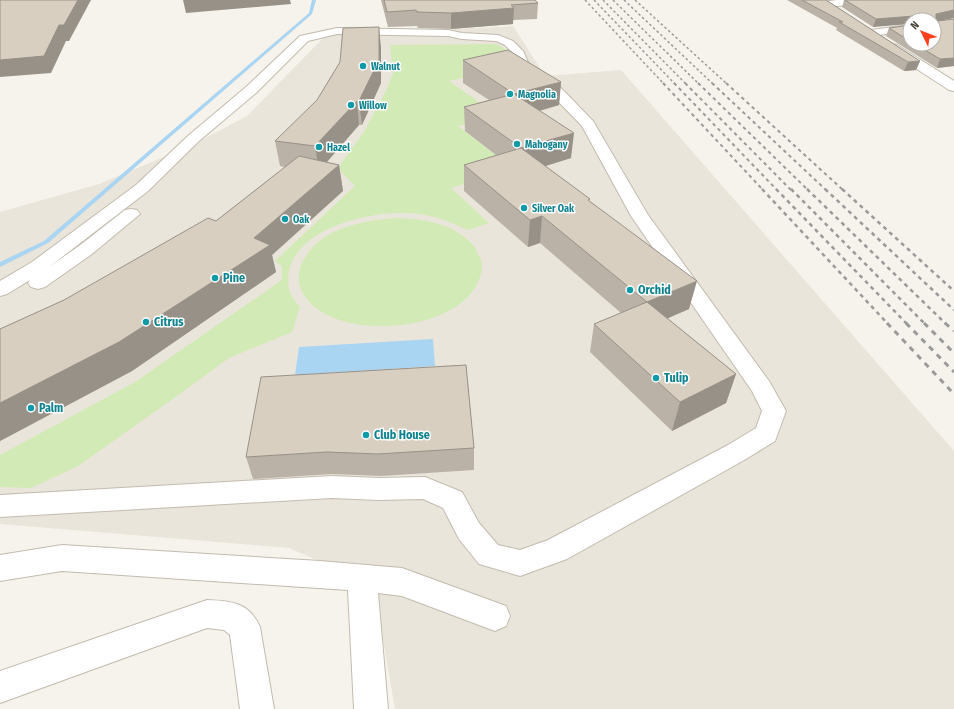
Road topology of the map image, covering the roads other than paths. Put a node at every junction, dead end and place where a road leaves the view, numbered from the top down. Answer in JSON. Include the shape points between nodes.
{"nodes":[{"id":1,"x":872,"y":0,"type":"edge"},
{"id":2,"x":824,"y":2,"type":"edge"},
{"id":3,"x":840,"y":12,"type":"edge"},
{"id":4,"x":902,"y":29,"type":"edge"},
{"id":5,"x":319,"y":34,"type":"junction"},
{"id":6,"x":954,"y":87,"type":"edge"},
{"id":7,"x":243,"y":97,"type":"junction"},
{"id":8,"x":260,"y":97,"type":"junction"},
{"id":9,"x":0,"y":290,"type":"edge"},
{"id":10,"x":0,"y":305,"type":"edge"},
{"id":11,"x":0,"y":506,"type":"edge"},
{"id":12,"x":0,"y":568,"type":"edge"},
{"id":13,"x":362,"y":579,"type":"junction"},
{"id":14,"x":495,"y":616,"type":"dead end"},
{"id":15,"x":0,"y":687,"type":"edge"},
{"id":16,"x":257,"y":709,"type":"edge"},
{"id":17,"x":371,"y":709,"type":"edge"}],
"edges":[{"from":1,"to":2,"type":"street"},
{"from":2,"to":3,"type":"street"},
{"from":4,"to":6,"type":"street","via":[[867,31]]},
{"from":5,"to":7,"type":"street","via":[[304,38]]},
{"from":5,"to":8,"type":"street","via":[[318,39]]},
{"from":5,"to":11,"type":"street","via":[[337,30],[448,33],[498,38],[509,43],[517,51],[526,71],[554,89],[588,124],[640,216],[761,386],[774,410],[766,434],[557,550],[520,563],[489,555],[469,531],[452,500],[425,488],[332,487]]},
{"from":7,"to":8,"type":"street"},
{"from":7,"to":9,"type":"street","via":[[194,138],[142,188],[39,266]]},
{"from":8,"to":10,"type":"street","via":[[104,236],[60,270]]},
{"from":12,"to":13,"type":"street","via":[[62,558],[320,574]]},
{"from":13,"to":14,"type":"street","via":[[402,582]]},
{"from":13,"to":17,"type":"street"},
{"from":15,"to":16,"type":"street","via":[[207,614],[231,616],[244,627]]}]}
